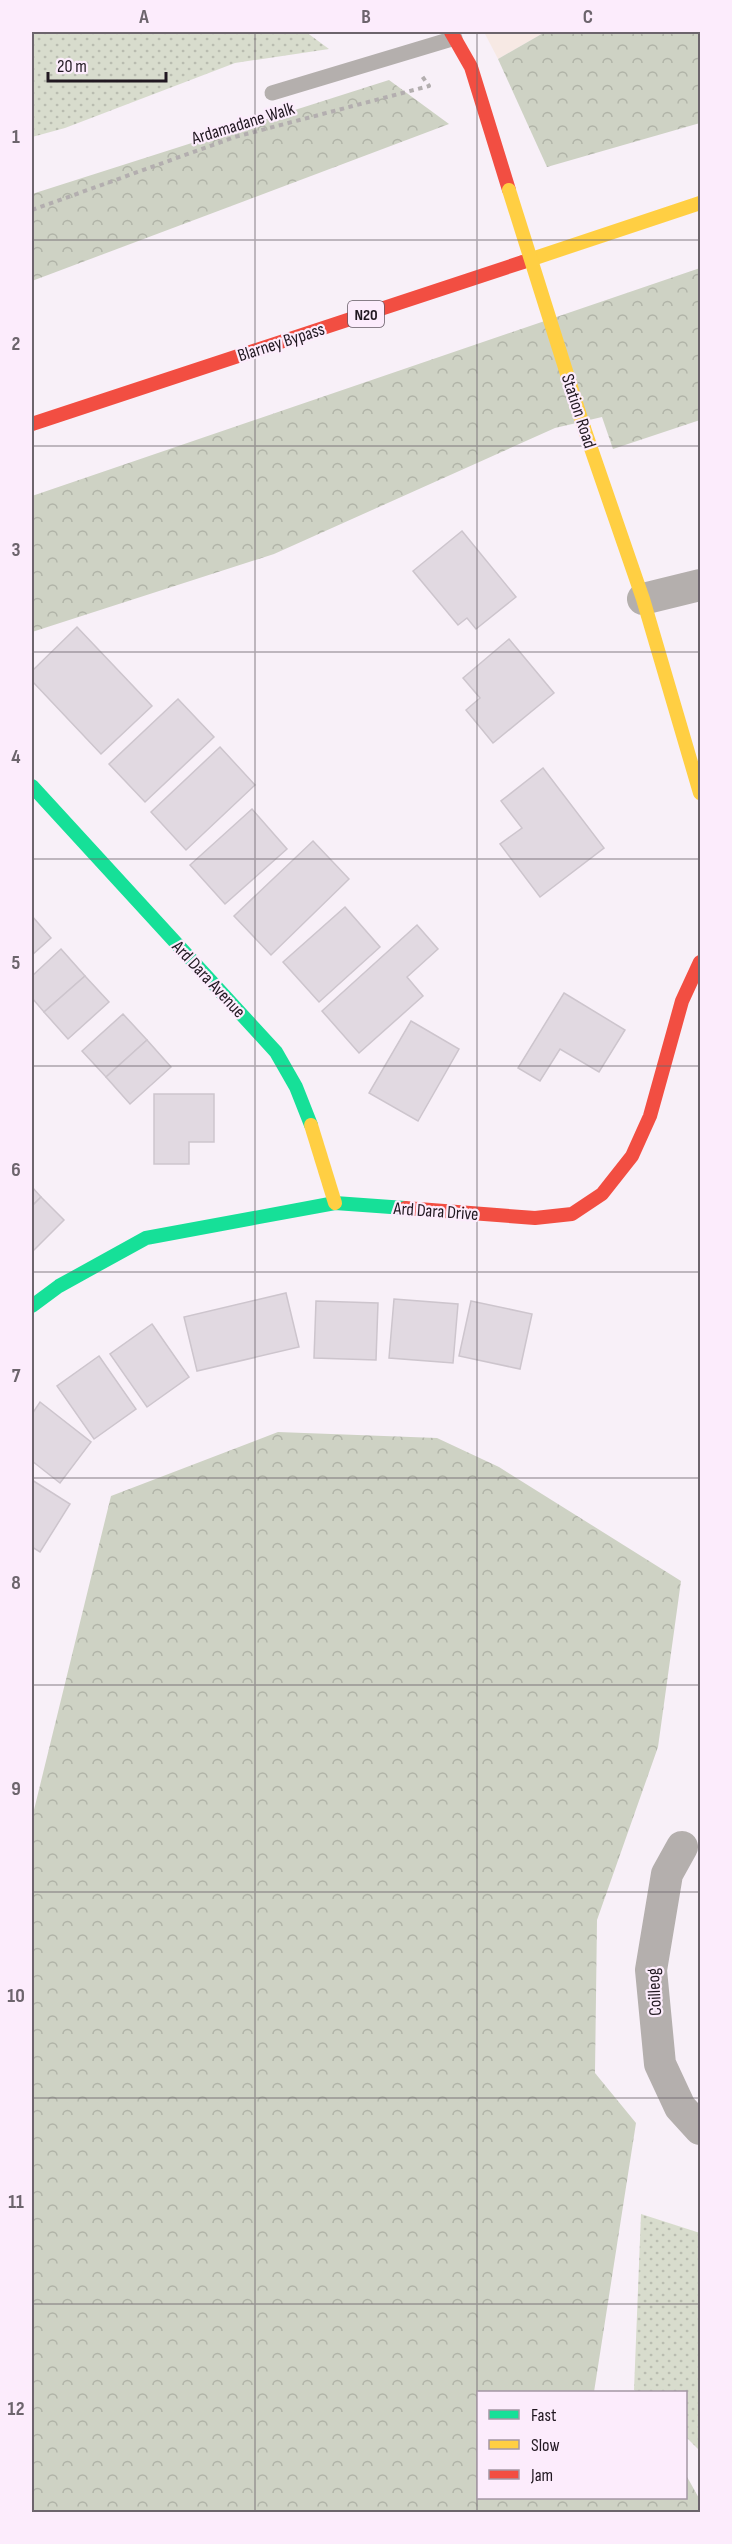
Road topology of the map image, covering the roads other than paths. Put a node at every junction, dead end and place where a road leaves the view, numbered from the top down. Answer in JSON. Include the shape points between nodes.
{"nodes":[{"id":1,"x":453,"y":35,"type":"edge"},
{"id":2,"x":272,"y":93,"type":"dead end"},
{"id":3,"x":700,"y":203,"type":"edge"},
{"id":4,"x":32,"y":424,"type":"edge"},
{"id":5,"x":700,"y":585,"type":"edge"},
{"id":6,"x":644,"y":599,"type":"junction"},
{"id":7,"x":32,"y":786,"type":"edge"},
{"id":8,"x":700,"y":793,"type":"edge"},
{"id":9,"x":700,"y":962,"type":"edge"},
{"id":10,"x":335,"y":1203,"type":"junction"},
{"id":11,"x":32,"y":1306,"type":"edge"},
{"id":12,"x":681,"y":1849,"type":"edge"},
{"id":13,"x":700,"y":2129,"type":"edge"}],
"edges":[{"from":1,"to":2,"type":"lane"},
{"from":1,"to":6,"type":"main road","name":"Station Road","bridge":true,"via":[[471,67],[584,428]]},
{"from":3,"to":4,"type":"main road","name":"Blarney Bypass","number":"N20"},
{"from":5,"to":6,"type":"street"},
{"from":6,"to":8,"type":"main road","name":"Station Road"},
{"from":7,"to":10,"type":"main road","name":"Ard Dara Avenue","via":[[276,1052],[303,1103]]},
{"from":9,"to":10,"type":"main road","name":"Ard Dara Drive","via":[[682,1001],[650,1116],[632,1156],[602,1194],[572,1214],[535,1218]]},
{"from":10,"to":11,"type":"main road","name":"Ard Dara Drive","via":[[146,1238],[59,1286]]},
{"from":12,"to":13,"type":"street","name":"Coilleog","via":[[667,1874],[651,1970],[660,2064],[680,2107]]}]}
